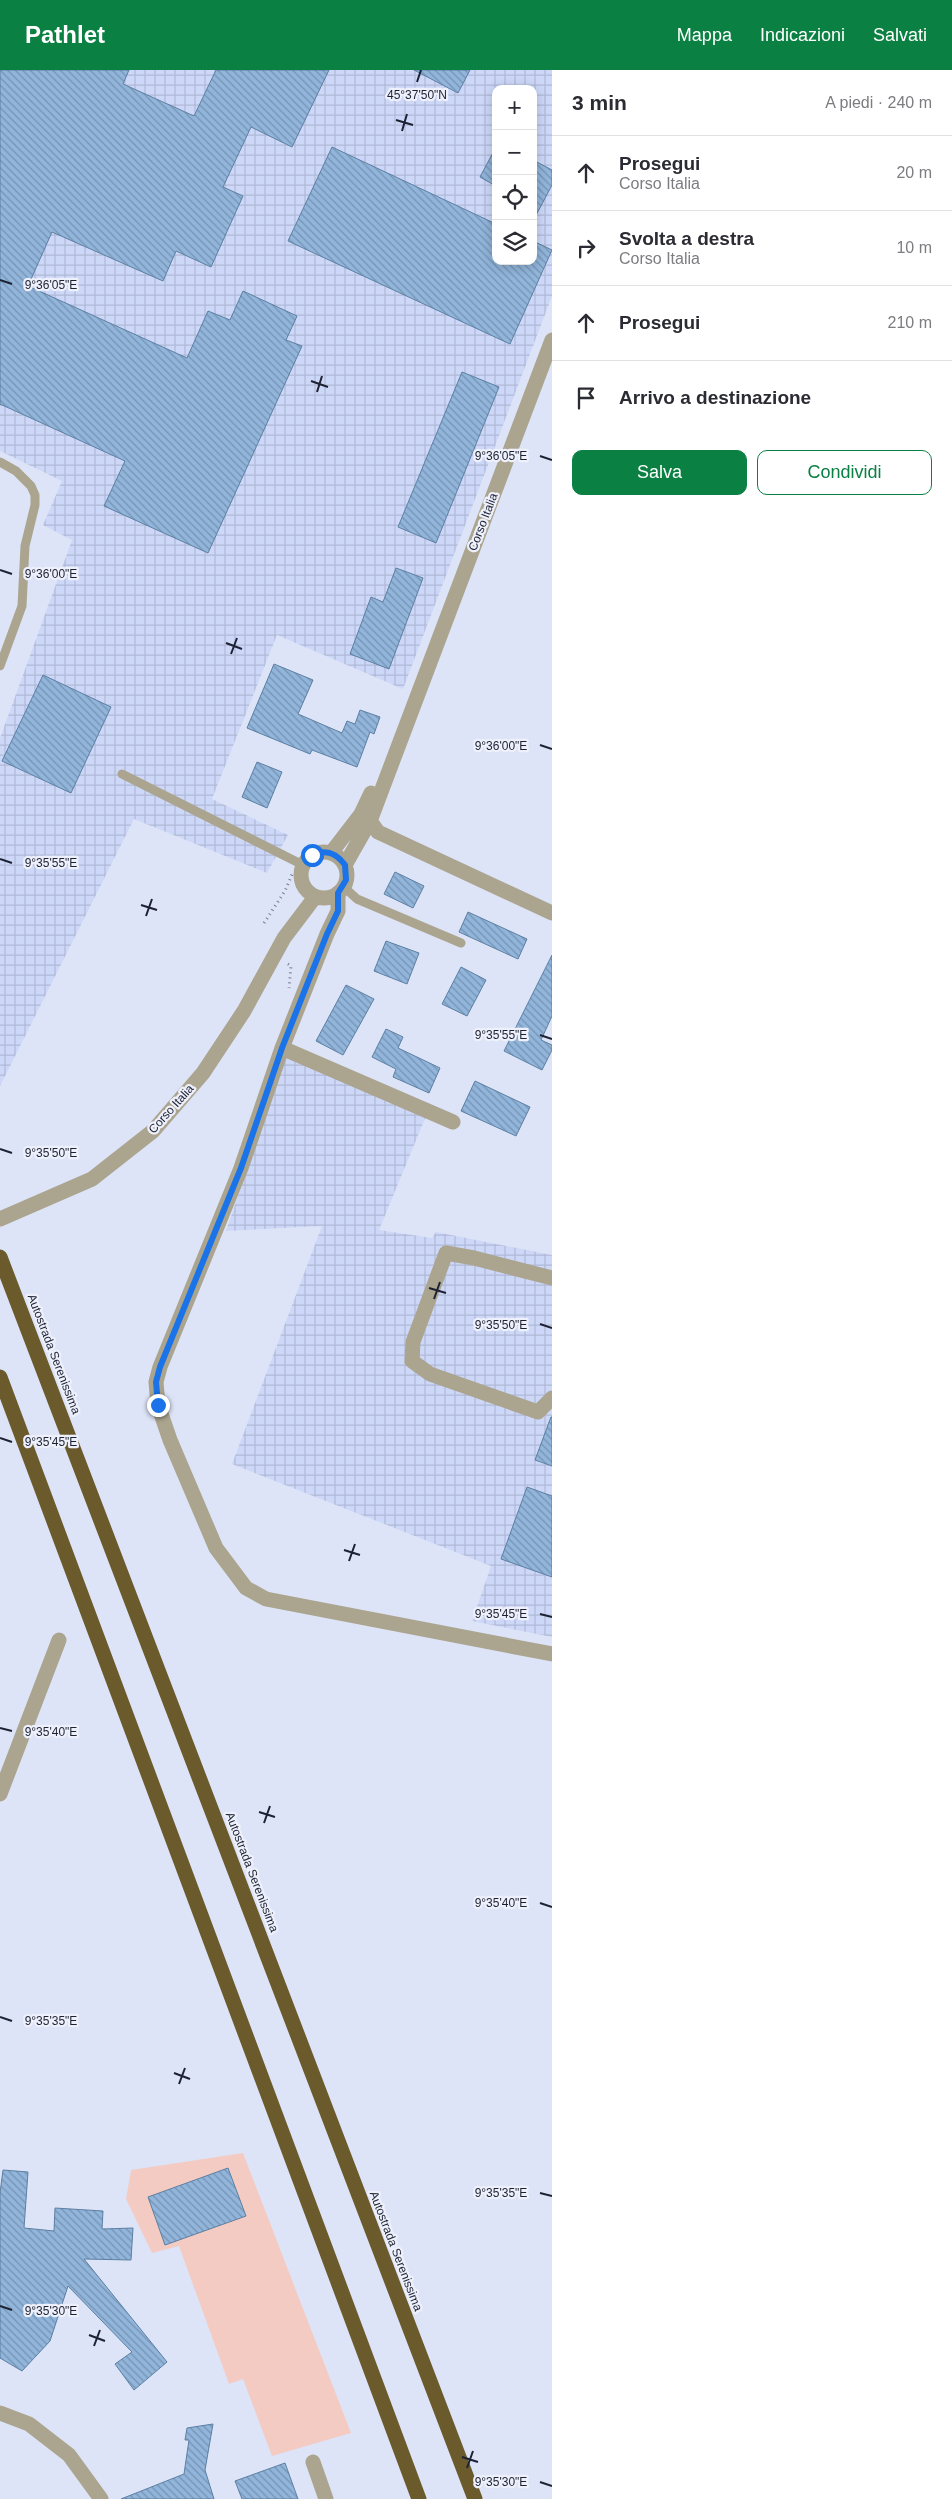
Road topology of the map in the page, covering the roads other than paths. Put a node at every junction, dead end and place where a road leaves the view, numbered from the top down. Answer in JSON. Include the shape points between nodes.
{"nodes":[{"id":1,"x":552,"y":340,"type":"edge"},
{"id":2,"x":0,"y":462,"type":"edge"},
{"id":3,"x":0,"y":666,"type":"edge"},
{"id":4,"x":122,"y":774,"type":"dead end"},
{"id":5,"x":366,"y":817,"type":"junction"},
{"id":6,"x":331,"y":853,"type":"junction"},
{"id":7,"x":300,"y":864,"type":"junction"},
{"id":8,"x":345,"y":865,"type":"junction"},
{"id":9,"x":341,"y":890,"type":"junction"},
{"id":10,"x":309,"y":892,"type":"junction"},
{"id":11,"x":552,"y":913,"type":"edge"},
{"id":12,"x":461,"y":943,"type":"dead end"},
{"id":13,"x":282,"y":1048,"type":"junction"},
{"id":14,"x":453,"y":1122,"type":"dead end"},
{"id":15,"x":0,"y":1219,"type":"edge"},
{"id":16,"x":0,"y":1257,"type":"edge"},
{"id":17,"x":552,"y":1278,"type":"edge"},
{"id":18,"x":0,"y":1377,"type":"edge"},
{"id":19,"x":552,"y":1398,"type":"edge"},
{"id":20,"x":59,"y":1640,"type":"dead end"},
{"id":21,"x":552,"y":1654,"type":"edge"},
{"id":22,"x":0,"y":1794,"type":"edge"},
{"id":23,"x":0,"y":2412,"type":"edge"},
{"id":24,"x":313,"y":2462,"type":"dead end"},
{"id":25,"x":101,"y":2499,"type":"edge"},
{"id":26,"x":326,"y":2499,"type":"edge"},
{"id":27,"x":419,"y":2499,"type":"edge"},
{"id":28,"x":475,"y":2499,"type":"edge"}],
"edges":[{"from":1,"to":5,"type":"street","name":"Corso Italia","via":[[415,704]]},
{"from":2,"to":3,"type":"lane","via":[[16,471],[31,486],[35,505],[25,546],[22,606]]},
{"from":4,"to":7,"type":"lane"},
{"from":5,"to":6,"type":"street","name":"Corso Italia"},
{"from":5,"to":8,"type":"street","name":"Corso Italia"},
{"from":5,"to":11,"type":"street","via":[[378,832]]},
{"from":6,"to":7,"type":"street","via":[[318,852]]},
{"from":6,"to":8,"type":"street"},
{"from":7,"to":10,"type":"street","name":"Corso Italia","via":[[301,880]]},
{"from":8,"to":9,"type":"street","name":"Corso Italia","via":[[347,872]]},
{"from":9,"to":10,"type":"street","via":[[327,898]]},
{"from":9,"to":12,"type":"lane"},
{"from":9,"to":13,"type":"street","name":"Corso Italia","via":[[338,911]]},
{"from":10,"to":15,"type":"street","name":"Corso Italia","via":[[244,1011],[203,1073],[153,1131],[92,1179]]},
{"from":13,"to":14,"type":"street"},
{"from":13,"to":21,"type":"street","name":"Corso Italia","via":[[241,1168],[156,1382],[158,1405],[170,1440],[216,1548],[246,1588],[266,1599]]},
{"from":16,"to":28,"type":"highway","name":"Autostrada Serenissima"},
{"from":17,"to":19,"type":"street","via":[[446,1253],[414,1342],[412,1360],[430,1374],[538,1412]]},
{"from":18,"to":27,"type":"highway"},
{"from":20,"to":22,"type":"street"},
{"from":23,"to":25,"type":"street","via":[[29,2424],[69,2455]]},
{"from":24,"to":26,"type":"street"}]}
